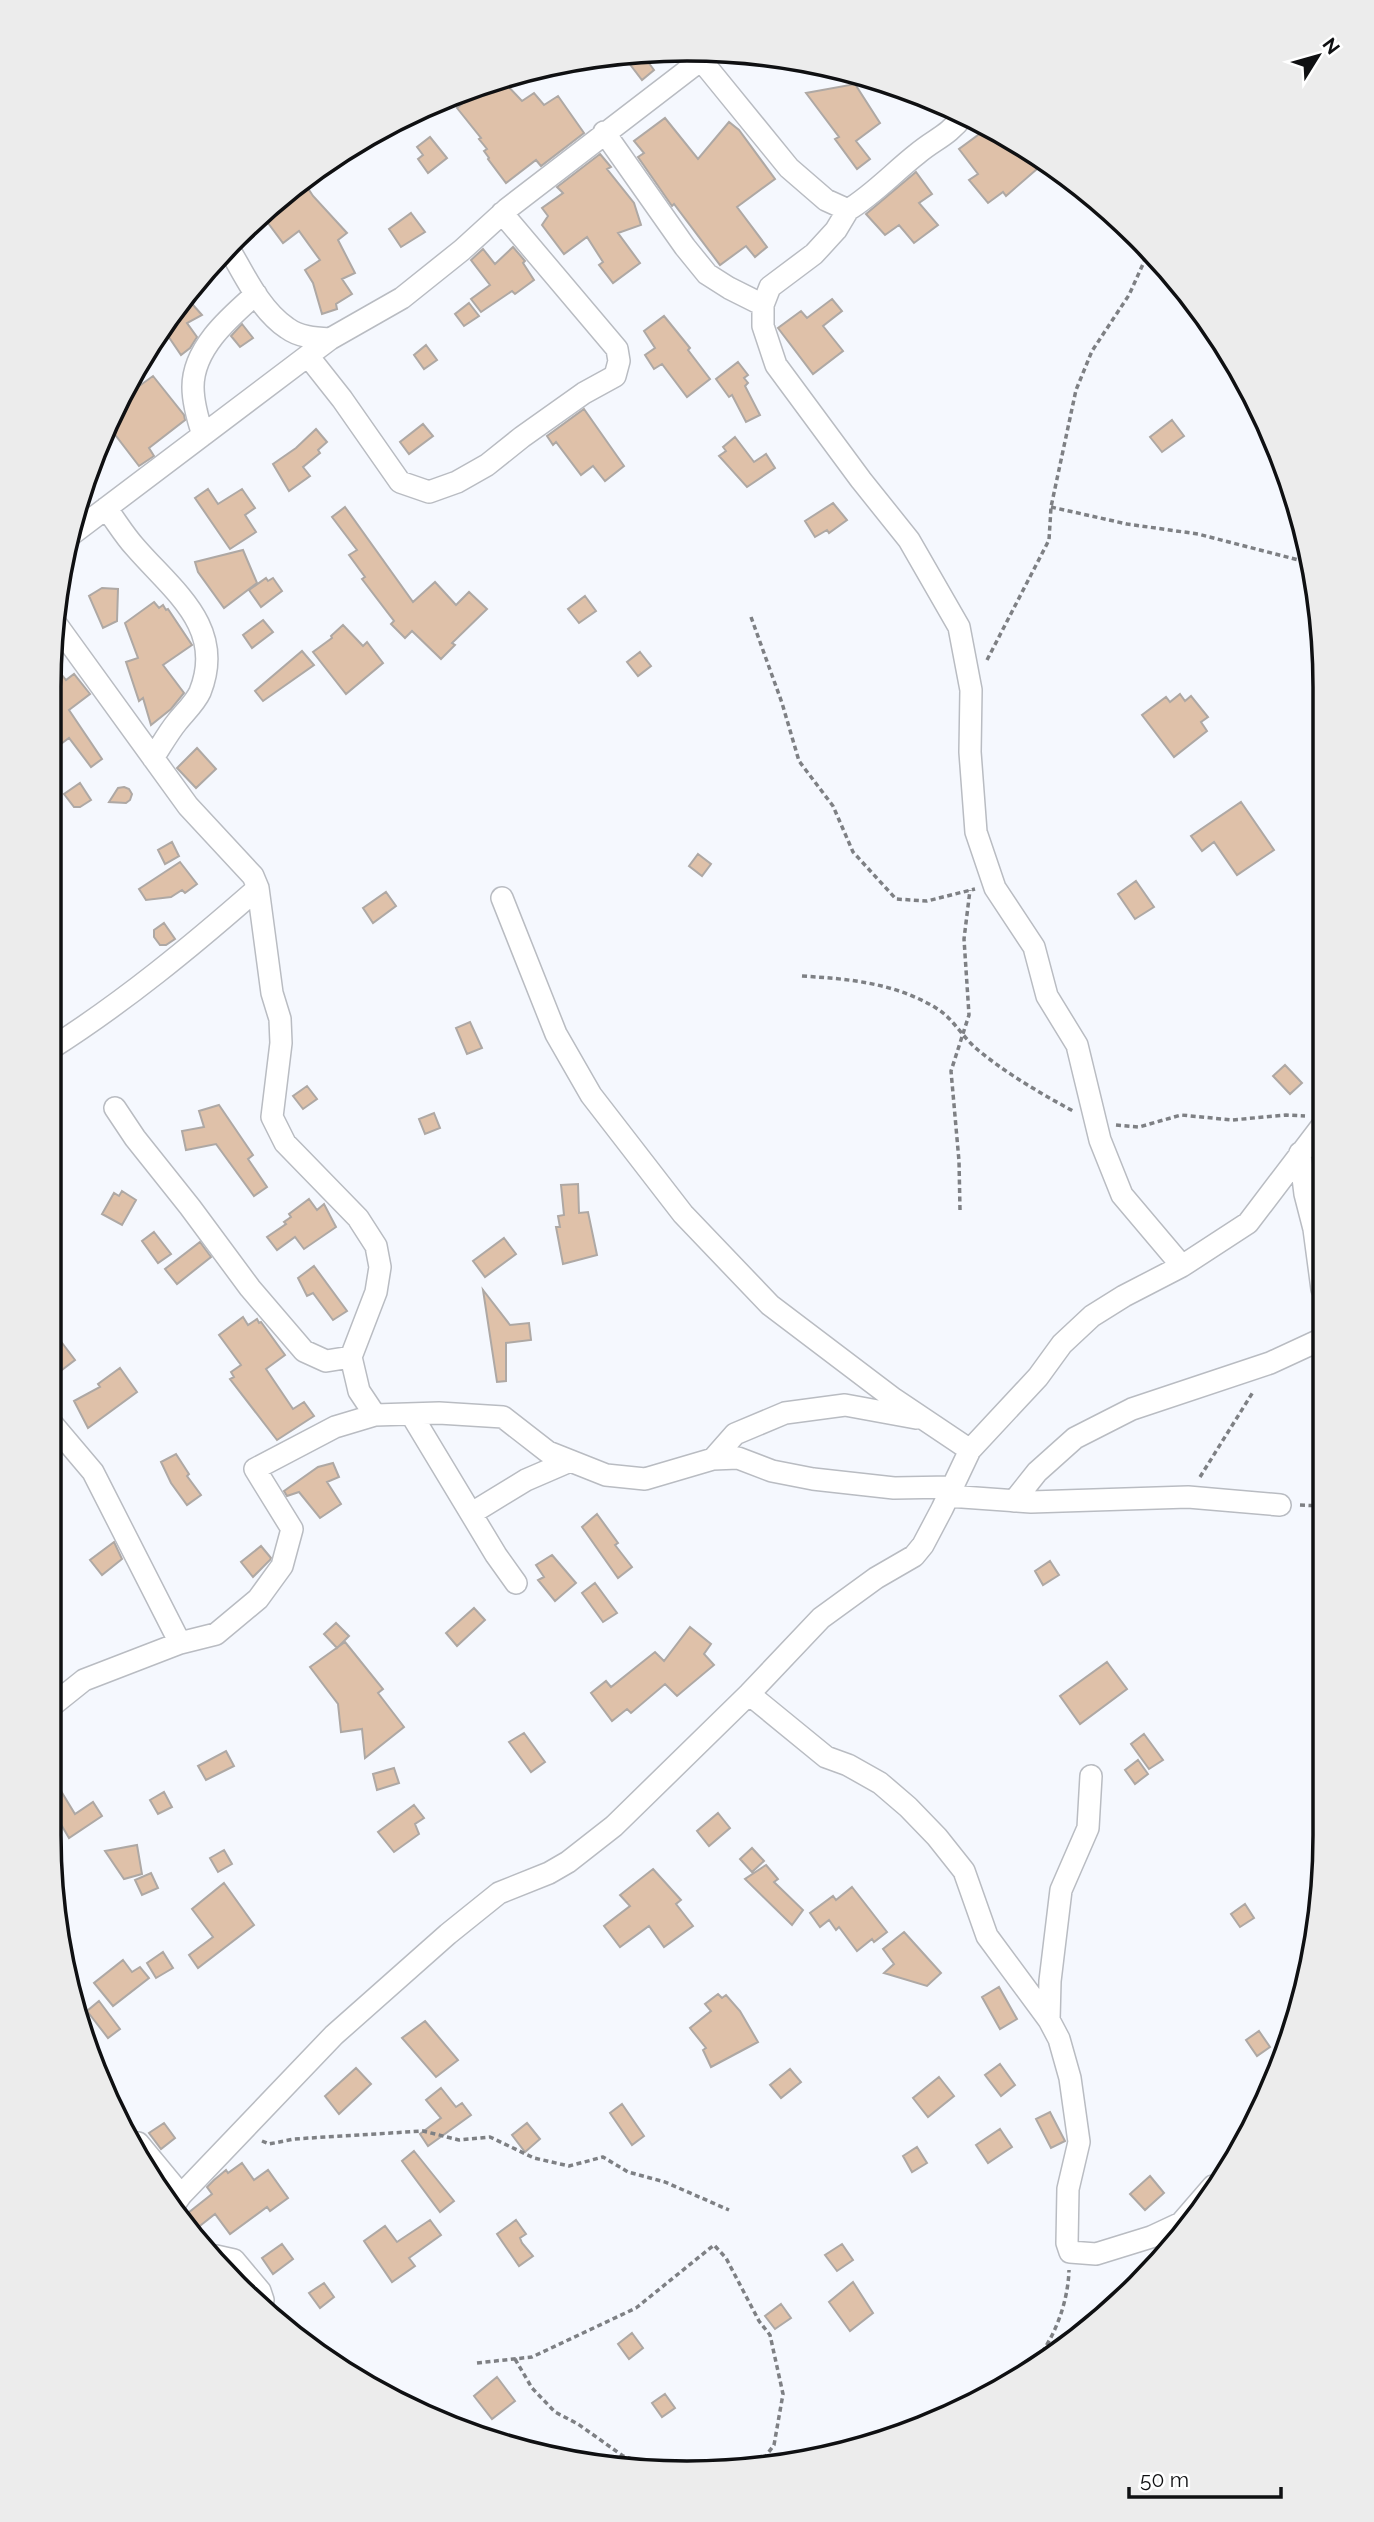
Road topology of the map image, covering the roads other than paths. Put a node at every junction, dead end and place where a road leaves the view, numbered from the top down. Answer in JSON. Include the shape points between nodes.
{"nodes":[{"id":1,"x":698,"y":62,"type":"edge"},
{"id":2,"x":710,"y":62,"type":"edge"},
{"id":3,"x":958,"y":123,"type":"edge"},
{"id":4,"x":604,"y":132,"type":"junction"},
{"id":5,"x":848,"y":210,"type":"junction"},
{"id":6,"x":502,"y":213,"type":"junction"},
{"id":7,"x":234,"y":257,"type":"edge"},
{"id":8,"x":256,"y":294,"type":"junction"},
{"id":9,"x":763,"y":305,"type":"junction"},
{"id":10,"x":330,"y":339,"type":"junction"},
{"id":11,"x":308,"y":356,"type":"junction"},
{"id":12,"x":203,"y":435,"type":"junction"},
{"id":13,"x":106,"y":508,"type":"junction"},
{"id":14,"x":83,"y":526,"type":"edge"},
{"id":15,"x":64,"y":635,"type":"edge"},
{"id":16,"x":153,"y":758,"type":"junction"},
{"id":17,"x":258,"y":888,"type":"junction"},
{"id":18,"x":502,"y":898,"type":"dead end"},
{"id":19,"x":61,"y":1042,"type":"edge"},
{"id":20,"x":115,"y":1108,"type":"dead end"},
{"id":21,"x":1313,"y":1126,"type":"edge"},
{"id":22,"x":1300,"y":1153,"type":"junction"},
{"id":23,"x":1313,"y":1225,"type":"edge"},
{"id":24,"x":1182,"y":1266,"type":"junction"},
{"id":25,"x":1313,"y":1343,"type":"edge"},
{"id":26,"x":351,"y":1357,"type":"junction"},
{"id":27,"x":411,"y":1414,"type":"junction"},
{"id":28,"x":375,"y":1415,"type":"junction"},
{"id":29,"x":925,"y":1420,"type":"junction"},
{"id":30,"x":61,"y":1433,"type":"edge"},
{"id":31,"x":970,"y":1450,"type":"junction"},
{"id":32,"x":713,"y":1459,"type":"junction"},
{"id":33,"x":570,"y":1461,"type":"junction"},
{"id":34,"x":950,"y":1492,"type":"junction"},
{"id":35,"x":1014,"y":1501,"type":"junction"},
{"id":36,"x":1286,"y":1505,"type":"road end"},
{"id":37,"x":472,"y":1513,"type":"junction"},
{"id":38,"x":516,"y":1583,"type":"dead end"},
{"id":39,"x":180,"y":1643,"type":"junction"},
{"id":40,"x":749,"y":1694,"type":"junction"},
{"id":41,"x":61,"y":1699,"type":"edge"},
{"id":42,"x":1091,"y":1776,"type":"dead end"},
{"id":43,"x":1049,"y":2020,"type":"junction"},
{"id":44,"x":179,"y":2200,"type":"edge"},
{"id":45,"x":1175,"y":2225,"type":"edge"},
{"id":46,"x":227,"y":2258,"type":"edge"},
{"id":47,"x":260,"y":2292,"type":"edge"}],
"edges":[{"from":1,"to":4,"type":"street"},
{"from":2,"to":5,"type":"street","via":[[789,168],[826,200]]},
{"from":3,"to":5,"type":"street"},
{"from":4,"to":6,"type":"street"},
{"from":4,"to":9,"type":"street","via":[[707,274]]},
{"from":5,"to":9,"type":"street","via":[[814,254],[770,287]]},
{"from":6,"to":10,"type":"street","via":[[402,298]]},
{"from":6,"to":11,"type":"street","via":[[617,349],[615,376],[584,393],[487,465],[429,492],[400,482]]},
{"from":7,"to":8,"type":"street"},
{"from":8,"to":10,"type":"street","via":[[288,329]]},
{"from":8,"to":12,"type":"street","via":[[214,333],[200,360],[193,385]]},
{"from":9,"to":24,"type":"street","via":[[763,326],[776,365],[909,540],[959,627],[971,690],[976,832],[995,888],[1034,947],[1047,996],[1077,1045],[1100,1140],[1122,1195]]},
{"from":10,"to":11,"type":"street"},
{"from":11,"to":12,"type":"street"},
{"from":12,"to":13,"type":"street"},
{"from":13,"to":14,"type":"street"},
{"from":13,"to":16,"type":"street","via":[[192,612],[208,650],[199,695]]},
{"from":15,"to":16,"type":"street"},
{"from":16,"to":17,"type":"street","via":[[188,806],[253,876]]},
{"from":17,"to":19,"type":"street","via":[[164,967]]},
{"from":17,"to":26,"type":"street","via":[[272,993],[280,1019],[271,1117],[285,1143],[358,1218],[376,1246],[380,1267],[376,1292]]},
{"from":18,"to":29,"type":"street","via":[[556,1034],[591,1095],[682,1214],[770,1305]]},
{"from":20,"to":26,"type":"street","via":[[250,1288],[304,1351],[326,1361]]},
{"from":21,"to":22,"type":"street"},
{"from":22,"to":23,"type":"street"},
{"from":22,"to":24,"type":"street","via":[[1248,1223]]},
{"from":24,"to":31,"type":"street","via":[[1092,1316]]},
{"from":25,"to":35,"type":"street","via":[[1270,1363],[1132,1409],[1075,1438],[1037,1472]]},
{"from":26,"to":28,"type":"street","via":[[359,1391]]},
{"from":27,"to":28,"type":"street"},
{"from":27,"to":33,"type":"street","via":[[503,1417],[548,1452]]},
{"from":27,"to":37,"type":"street"},
{"from":28,"to":39,"type":"street","via":[[335,1427],[255,1469],[292,1529],[282,1566],[258,1598],[216,1634]]},
{"from":29,"to":31,"type":"street"},
{"from":29,"to":32,"type":"street","via":[[845,1405],[785,1413],[736,1434]]},
{"from":30,"to":39,"type":"street","via":[[93,1472]]},
{"from":31,"to":34,"type":"street"},
{"from":32,"to":33,"type":"street","via":[[645,1479],[606,1475]]},
{"from":32,"to":34,"type":"street","via":[[738,1458],[813,1479]]},
{"from":33,"to":37,"type":"street","via":[[526,1479]]},
{"from":34,"to":35,"type":"street"},
{"from":34,"to":40,"type":"street","via":[[914,1556],[821,1618]]},
{"from":35,"to":36,"type":"street","via":[[1188,1497]]},
{"from":37,"to":38,"type":"street"},
{"from":39,"to":41,"type":"street","via":[[84,1681]]},
{"from":40,"to":43,"type":"street","via":[[826,1757],[880,1783],[937,1838],[964,1871],[987,1936]]},
{"from":40,"to":44,"type":"street","via":[[614,1826],[568,1862],[499,1893],[334,2035]]},
{"from":42,"to":43,"type":"street","via":[[1088,1828],[1062,1889]]},
{"from":43,"to":45,"type":"street","via":[[1070,2078],[1079,2142],[1068,2189],[1070,2252],[1096,2254]]},
{"from":46,"to":47,"type":"street","via":[[234,2260]]}]}
